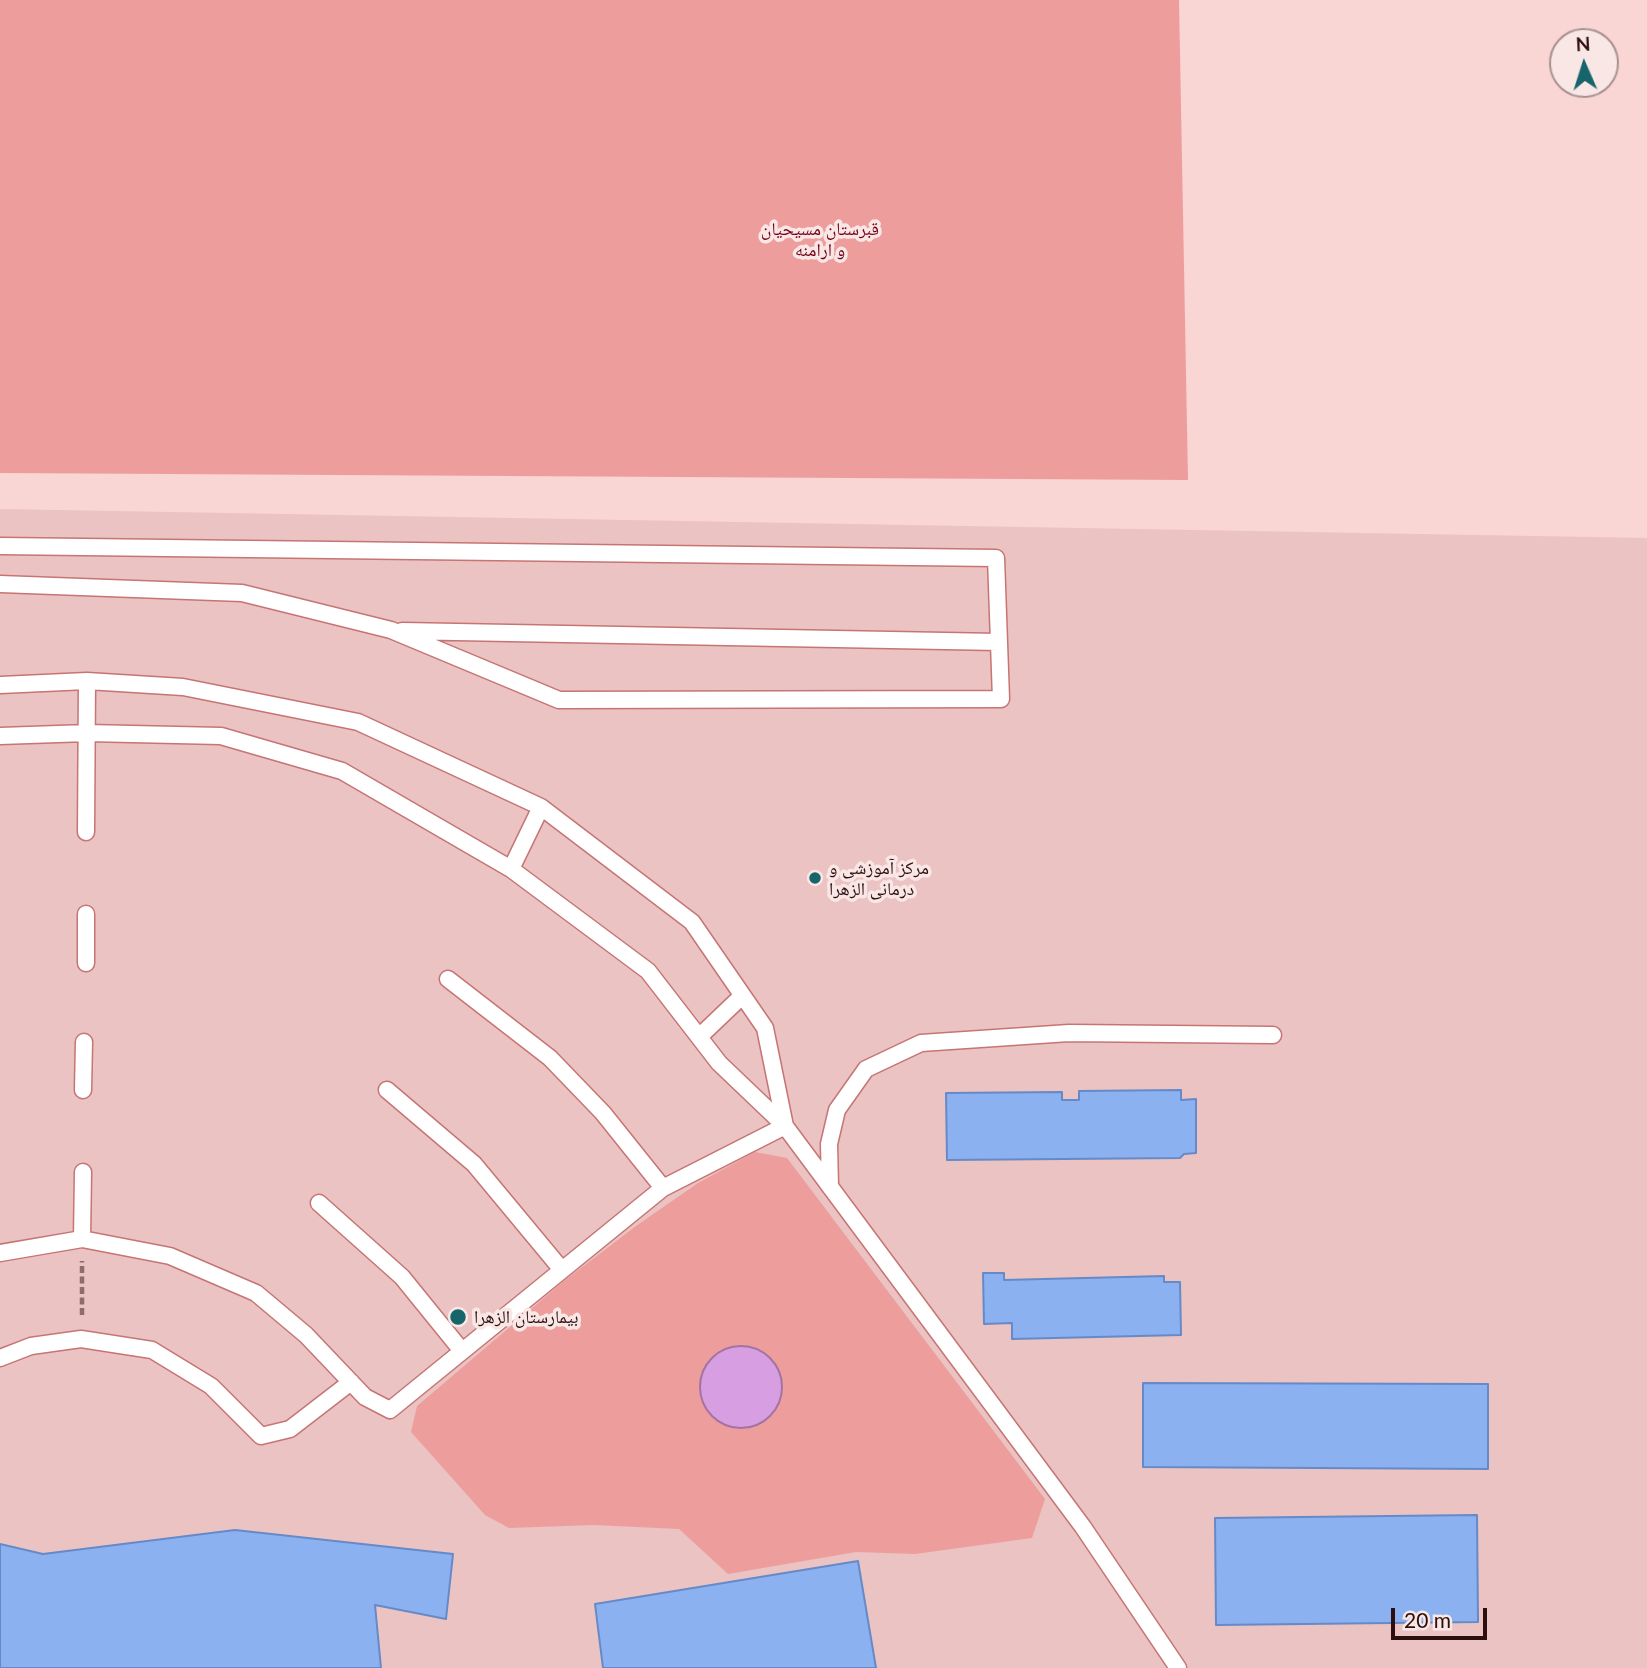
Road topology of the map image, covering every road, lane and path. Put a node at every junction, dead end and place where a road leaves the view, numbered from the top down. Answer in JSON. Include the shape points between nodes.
{"nodes":[{"id":1,"x":0,"y":546,"type":"edge"},
{"id":2,"x":0,"y":584,"type":"edge"},
{"id":3,"x":392,"y":631,"type":"junction"},
{"id":4,"x":999,"y":642,"type":"junction"},
{"id":5,"x":87,"y":681,"type":"junction"},
{"id":6,"x":0,"y":685,"type":"edge"},
{"id":7,"x":87,"y":733,"type":"junction"},
{"id":8,"x":0,"y":736,"type":"edge"},
{"id":9,"x":541,"y":807,"type":"junction"},
{"id":10,"x":86,"y":832,"type":"dead end"},
{"id":11,"x":511,"y":869,"type":"junction"},
{"id":12,"x":86,"y":914,"type":"dead end"},
{"id":13,"x":86,"y":963,"type":"dead end"},
{"id":14,"x":448,"y":979,"type":"dead end"},
{"id":15,"x":742,"y":996,"type":"junction"},
{"id":16,"x":1273,"y":1035,"type":"dead end"},
{"id":17,"x":699,"y":1037,"type":"junction"},
{"id":18,"x":84,"y":1042,"type":"dead end"},
{"id":19,"x":83,"y":1090,"type":"dead end"},
{"id":20,"x":387,"y":1090,"type":"dead end"},
{"id":21,"x":785,"y":1126,"type":"junction"},
{"id":22,"x":83,"y":1172,"type":"dead end"},
{"id":23,"x":830,"y":1187,"type":"junction"},
{"id":24,"x":663,"y":1188,"type":"junction"},
{"id":25,"x":319,"y":1203,"type":"dead end"},
{"id":26,"x":82,"y":1239,"type":"junction"},
{"id":27,"x":0,"y":1252,"type":"edge"},
{"id":28,"x":562,"y":1270,"type":"junction"},
{"id":29,"x":81,"y":1339,"type":"junction"},
{"id":30,"x":462,"y":1352,"type":"junction"},
{"id":31,"x":0,"y":1358,"type":"edge"},
{"id":32,"x":351,"y":1382,"type":"junction"},
{"id":33,"x":1178,"y":1668,"type":"edge"}],
"edges":[{"from":1,"to":4,"type":"lane","via":[[996,558]]},
{"from":2,"to":3,"type":"lane","via":[[242,593]]},
{"from":3,"to":4,"type":"lane"},
{"from":3,"to":4,"type":"lane","via":[[559,700],[1000,699]]},
{"from":5,"to":6,"type":"lane"},
{"from":5,"to":7,"type":"lane"},
{"from":5,"to":9,"type":"lane","via":[[183,687],[358,722]]},
{"from":7,"to":8,"type":"lane"},
{"from":7,"to":10,"type":"lane"},
{"from":7,"to":11,"type":"lane","via":[[220,736],[342,771]]},
{"from":9,"to":11,"type":"lane"},
{"from":9,"to":15,"type":"lane","via":[[692,922]]},
{"from":11,"to":17,"type":"lane","via":[[648,971]]},
{"from":12,"to":13,"type":"lane"},
{"from":14,"to":24,"type":"lane","via":[[550,1058],[603,1113]]},
{"from":15,"to":17,"type":"lane"},
{"from":15,"to":21,"type":"lane","via":[[765,1028]]},
{"from":16,"to":23,"type":"lane","via":[[1069,1033],[920,1043],[866,1069],[837,1110],[829,1144]]},
{"from":17,"to":21,"type":"lane","via":[[719,1063]]},
{"from":18,"to":19,"type":"lane"},
{"from":20,"to":28,"type":"lane","via":[[474,1164]]},
{"from":21,"to":23,"type":"lane"},
{"from":21,"to":24,"type":"lane"},
{"from":22,"to":26,"type":"lane"},
{"from":23,"to":33,"type":"lane","via":[[1083,1527]]},
{"from":24,"to":28,"type":"lane"},
{"from":25,"to":30,"type":"lane","via":[[402,1276]]},
{"from":26,"to":27,"type":"lane"},
{"from":26,"to":29,"type":"path"},
{"from":26,"to":32,"type":"lane","via":[[170,1256],[256,1293],[306,1335]]},
{"from":28,"to":30,"type":"lane"},
{"from":29,"to":31,"type":"lane","via":[[31,1346]]},
{"from":29,"to":32,"type":"lane","via":[[152,1350],[211,1386],[261,1436],[290,1429]]},
{"from":30,"to":32,"type":"lane","via":[[390,1410],[365,1397]]}]}
